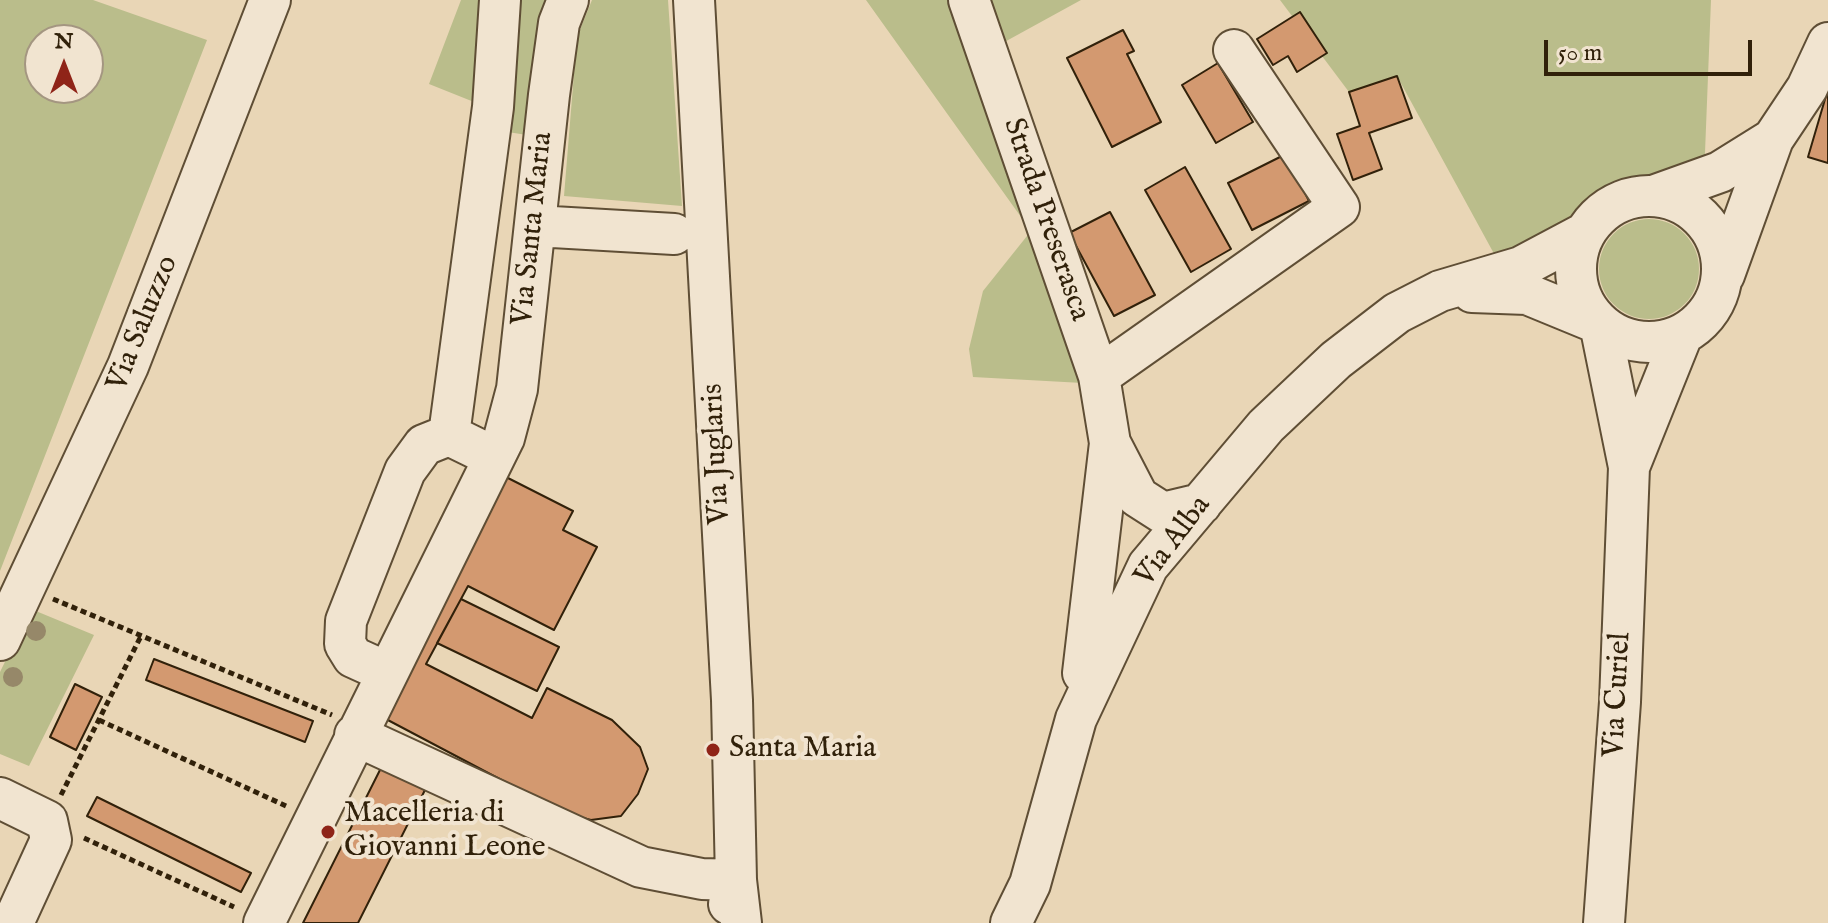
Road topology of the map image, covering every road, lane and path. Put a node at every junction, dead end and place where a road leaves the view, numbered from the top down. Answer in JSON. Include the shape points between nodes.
{"nodes":[{"id":1,"x":270,"y":0,"type":"edge"},
{"id":2,"x":500,"y":0,"type":"edge"},
{"id":3,"x":568,"y":0,"type":"edge"},
{"id":4,"x":969,"y":0,"type":"edge"},
{"id":5,"x":691,"y":9,"type":"edge"},
{"id":6,"x":1828,"y":43,"type":"edge"},
{"id":7,"x":1234,"y":50,"type":"dead end"},
{"id":8,"x":1773,"y":139,"type":"junction"},
{"id":9,"x":1653,"y":196,"type":"junction"},
{"id":10,"x":481,"y":205,"type":"junction"},
{"id":11,"x":536,"y":219,"type":"junction"},
{"id":12,"x":1585,"y":233,"type":"junction"},
{"id":13,"x":674,"y":234,"type":"dead end"},
{"id":14,"x":1722,"y":282,"type":"junction"},
{"id":15,"x":1440,"y":291,"type":"junction"},
{"id":16,"x":1600,"y":324,"type":"junction"},
{"id":17,"x":1682,"y":335,"type":"junction"},
{"id":18,"x":1099,"y":376,"type":"junction"},
{"id":19,"x":449,"y":435,"type":"junction"},
{"id":20,"x":1110,"y":443,"type":"junction"},
{"id":21,"x":494,"y":457,"type":"junction"},
{"id":22,"x":1629,"y":467,"type":"junction"},
{"id":23,"x":1201,"y":504,"type":"junction"},
{"id":24,"x":1100,"y":533,"type":"junction"},
{"id":25,"x":1148,"y":566,"type":"junction"},
{"id":26,"x":25,"y":587,"type":"junction"},
{"id":27,"x":141,"y":636,"type":"junction"},
{"id":28,"x":0,"y":640,"type":"edge"},
{"id":29,"x":386,"y":672,"type":"junction"},
{"id":30,"x":1076,"y":719,"type":"junction"},
{"id":31,"x":99,"y":720,"type":"junction"},
{"id":32,"x":357,"y":730,"type":"junction"},
{"id":33,"x":0,"y":798,"type":"edge"},
{"id":34,"x":290,"y":808,"type":"dead end"},
{"id":35,"x":47,"y":821,"type":"junction"},
{"id":36,"x":736,"y":880,"type":"junction"},
{"id":37,"x":264,"y":922,"type":"edge"},
{"id":38,"x":13,"y":923,"type":"edge"},
{"id":39,"x":725,"y":923,"type":"edge"},
{"id":40,"x":741,"y":923,"type":"edge"},
{"id":41,"x":1011,"y":923,"type":"edge"},
{"id":42,"x":1604,"y":923,"type":"edge"}],
"edges":[{"from":1,"to":26,"type":"street","name":"Via Saluzzo","via":[[128,366]]},
{"from":2,"to":10,"type":"street","name":"Via Santa Maria"},
{"from":3,"to":11,"type":"street","name":"Via Santa Maria","via":[[559,23]]},
{"from":4,"to":18,"type":"street","name":"Strada Preserasca"},
{"from":5,"to":36,"type":"street","name":"Via Juglaris","via":[[732,700]]},
{"from":6,"to":8,"type":"street","via":[[1807,88]]},
{"from":7,"to":18,"type":"street","via":[[1339,207]]},
{"from":8,"to":9,"type":"street","via":[[1720,172]]},
{"from":8,"to":14,"type":"street"},
{"from":9,"to":12,"type":"street","via":[[1626,199],[1602,213]]},
{"from":9,"to":14,"type":"street","via":[[1678,201],[1699,215],[1714,234]]},
{"from":10,"to":11,"type":"street"},
{"from":10,"to":19,"type":"street","name":"Via Santa Maria"},
{"from":11,"to":13,"type":"street"},
{"from":11,"to":21,"type":"street","name":"Via Santa Maria","via":[[517,389]]},
{"from":12,"to":15,"type":"street","name":"Via Alba","via":[[1521,267]]},
{"from":12,"to":16,"type":"street","via":[[1576,257],[1576,281]]},
{"from":14,"to":17,"type":"street","via":[[1708,313]]},
{"from":15,"to":16,"type":"street","name":"Via Alba","via":[[1527,294]]},
{"from":15,"to":23,"type":"street","name":"Via Alba","via":[[1397,313],[1336,360],[1266,426]]},
{"from":16,"to":17,"type":"street","via":[[1625,339],[1654,343]]},
{"from":16,"to":22,"type":"street","name":"Via Curiel"},
{"from":17,"to":22,"type":"street","name":"Via Curiel"},
{"from":18,"to":20,"type":"street","name":"Strada Preserasca"},
{"from":19,"to":21,"type":"street"},
{"from":19,"to":29,"type":"street","via":[[424,445],[405,471],[346,621],[345,644],[353,657]]},
{"from":20,"to":23,"type":"street","name":"Strada Preserasca","via":[[1138,497],[1163,513]]},
{"from":20,"to":24,"type":"street","name":"Strada Preserasca"},
{"from":21,"to":29,"type":"street","name":"Via Santa Maria"},
{"from":22,"to":42,"type":"street","name":"Via Curiel"},
{"from":23,"to":25,"type":"street","name":"Via Alba"},
{"from":24,"to":25,"type":"street","via":[[1106,554],[1123,566]]},
{"from":24,"to":30,"type":"street","name":"Strada Preserasca"},
{"from":25,"to":30,"type":"street","name":"Via Alba"},
{"from":26,"to":27,"type":"path"},
{"from":26,"to":28,"type":"street","name":"Via Saluzzo"},
{"from":27,"to":31,"type":"path"},
{"from":27,"to":32,"type":"path"},
{"from":29,"to":32,"type":"street","name":"Via Santa Maria"},
{"from":30,"to":41,"type":"street","name":"Via Alba","via":[[1030,884]]},
{"from":31,"to":34,"type":"path"},
{"from":31,"to":35,"type":"path"},
{"from":32,"to":36,"type":"street","via":[[641,867]]},
{"from":32,"to":37,"type":"street","name":"Via Santa Maria"},
{"from":33,"to":35,"type":"street"},
{"from":35,"to":37,"type":"path"},
{"from":35,"to":38,"type":"street","via":[[51,840]]},
{"from":36,"to":39,"type":"street","name":"Via Juglaris"},
{"from":36,"to":40,"type":"street","name":"Via Juglaris"}]}
